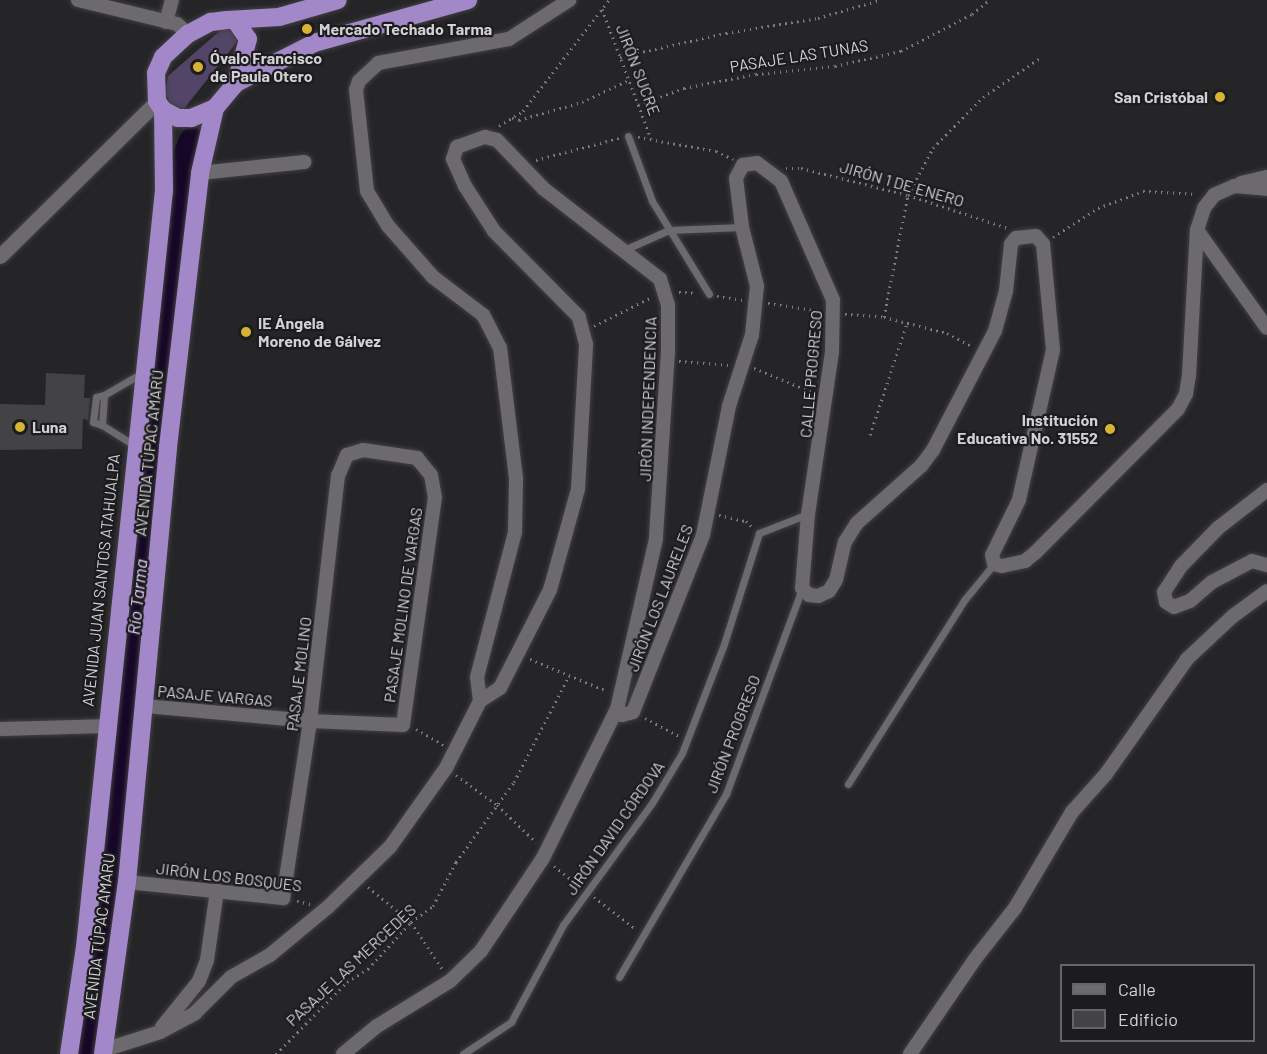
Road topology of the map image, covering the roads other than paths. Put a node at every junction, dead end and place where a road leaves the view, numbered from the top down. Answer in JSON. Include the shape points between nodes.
{"nodes":[{"id":1,"x":78,"y":0,"type":"edge"},
{"id":2,"x":172,"y":0,"type":"edge"},
{"id":3,"x":338,"y":0,"type":"edge"},
{"id":4,"x":468,"y":0,"type":"edge"},
{"id":5,"x":569,"y":0,"type":"edge"},
{"id":6,"x":235,"y":20,"type":"junction"},
{"id":7,"x":166,"y":22,"type":"junction"},
{"id":8,"x":188,"y":34,"type":"junction"},
{"id":9,"x":236,"y":83,"type":"junction"},
{"id":10,"x":160,"y":106,"type":"junction"},
{"id":11,"x":214,"y":108,"type":"junction"},
{"id":12,"x":628,"y":136,"type":"road end"},
{"id":13,"x":304,"y":162,"type":"dead end"},
{"id":14,"x":769,"y":168,"type":"joint"},
{"id":15,"x":200,"y":173,"type":"junction"},
{"id":16,"x":1267,"y":177,"type":"edge"},
{"id":17,"x":1234,"y":186,"type":"junction"},
{"id":18,"x":1267,"y":189,"type":"edge"},
{"id":19,"x":742,"y":227,"type":"junction"},
{"id":20,"x":669,"y":230,"type":"junction"},
{"id":21,"x":1197,"y":230,"type":"junction"},
{"id":22,"x":624,"y":250,"type":"junction"},
{"id":23,"x":0,"y":256,"type":"edge"},
{"id":24,"x":709,"y":294,"type":"road end"},
{"id":25,"x":1267,"y":328,"type":"edge"},
{"id":26,"x":144,"y":372,"type":"junction"},
{"id":27,"x":135,"y":446,"type":"junction"},
{"id":28,"x":347,"y":455,"type":"joint"},
{"id":29,"x":1267,"y":490,"type":"edge"},
{"id":30,"x":808,"y":514,"type":"junction"},
{"id":31,"x":994,"y":564,"type":"junction"},
{"id":32,"x":1267,"y":564,"type":"edge"},
{"id":33,"x":802,"y":588,"type":"junction"},
{"id":34,"x":1267,"y":591,"type":"edge"},
{"id":35,"x":480,"y":701,"type":"junction"},
{"id":36,"x":617,"y":702,"type":"junction"},
{"id":37,"x":144,"y":706,"type":"junction"},
{"id":38,"x":310,"y":721,"type":"junction"},
{"id":39,"x":403,"y":725,"type":"joint"},
{"id":40,"x":105,"y":726,"type":"junction"},
{"id":41,"x":0,"y":729,"type":"edge"},
{"id":42,"x":848,"y":784,"type":"dead end"},
{"id":43,"x":127,"y":882,"type":"junction"},
{"id":44,"x":218,"y":891,"type":"junction"},
{"id":45,"x":283,"y":898,"type":"joint"},
{"id":46,"x":619,"y":976,"type":"dead end"},
{"id":47,"x":159,"y":1032,"type":"junction"},
{"id":48,"x":104,"y":1052,"type":"edge"},
{"id":49,"x":69,"y":1054,"type":"edge"},
{"id":50,"x":343,"y":1054,"type":"edge"},
{"id":51,"x":464,"y":1054,"type":"edge"},
{"id":52,"x":910,"y":1054,"type":"edge"}],
"edges":[{"from":1,"to":7,"type":"street"},
{"from":2,"to":7,"type":"street"},
{"from":3,"to":6,"type":"highway","via":[[279,17]]},
{"from":4,"to":9,"type":"highway","via":[[314,43]]},
{"from":5,"to":35,"type":"street","via":[[510,39],[378,63],[359,81],[356,90],[367,191],[388,226],[433,277],[483,315],[500,348],[516,478],[515,532],[477,677]]},
{"from":6,"to":8,"type":"highway","via":[[211,22]]},
{"from":6,"to":9,"type":"highway","via":[[248,39]]},
{"from":7,"to":8,"type":"street","via":[[177,24]]},
{"from":8,"to":10,"type":"highway","via":[[163,57],[156,73]]},
{"from":9,"to":11,"type":"highway"},
{"from":10,"to":11,"type":"highway","via":[[178,118],[191,118]]},
{"from":10,"to":23,"type":"main road"},
{"from":10,"to":26,"type":"highway","name":"AVENIDA JUAN SANTOS ATAHUALPA","via":[[164,190]]},
{"from":11,"to":15,"type":"highway","name":"AVENIDA TÚPAC AMARU"},
{"from":12,"to":20,"type":"lane","via":[[652,201]]},
{"from":13,"to":15,"type":"street"},
{"from":14,"to":19,"type":"street","name":"JIRÓN LOS LAURELES","via":[[757,163],[743,165],[736,178]]},
{"from":14,"to":30,"type":"street","name":"CALLE PROGRESO","via":[[781,181],[833,300],[835,313]]},
{"from":15,"to":37,"type":"highway","name":"AVENIDA TÚPAC AMARU"},
{"from":16,"to":17,"type":"street"},
{"from":17,"to":18,"type":"street"},
{"from":17,"to":21,"type":"street","via":[[1214,195],[1204,208]]},
{"from":19,"to":20,"type":"lane"},
{"from":19,"to":36,"type":"street","name":"JIRÓN LOS LAURELES","via":[[757,302],[744,366],[729,406],[709,512],[633,712],[622,714]]},
{"from":20,"to":22,"type":"lane"},
{"from":20,"to":24,"type":"lane"},
{"from":21,"to":25,"type":"street"},
{"from":21,"to":31,"type":"street","via":[[1189,376],[1178,409],[1030,557],[1013,565]]},
{"from":22,"to":35,"type":"street","via":[[544,189],[497,140],[485,137],[457,147],[453,159],[494,231],[579,317],[586,344],[578,489],[550,590],[500,688]]},
{"from":22,"to":36,"type":"street","name":"JIRÓN INDEPENDENCIA","via":[[660,279],[665,291],[668,361],[656,539]]},
{"from":26,"to":27,"type":"highway","name":"AVENIDA JUAN SANTOS ATAHUALPA"},
{"from":26,"to":27,"type":"lane","via":[[104,395],[102,425]]},
{"from":27,"to":40,"type":"highway","name":"AVENIDA JUAN SANTOS ATAHUALPA"},
{"from":28,"to":38,"type":"street","name":"PASAJE MOLINO","via":[[338,476]]},
{"from":28,"to":39,"type":"street","name":"PASAJE MOLINO DE VARGAS","via":[[363,450],[417,458],[431,475],[435,497]]},
{"from":29,"to":32,"type":"street","via":[[1218,528],[1181,566],[1164,592],[1166,602],[1174,607],[1190,601],[1212,582],[1252,561]]},
{"from":30,"to":33,"type":"street","name":"CALLE PROGRESO"},
{"from":30,"to":51,"type":"lane","name":"JIRÓN DAVID CÓRDOVA","via":[[759,533],[724,644],[687,740],[652,803],[563,926],[511,1022]]},
{"from":31,"to":33,"type":"street","via":[[992,555],[1019,500],[1053,350],[1042,244],[1036,236],[1027,235],[1011,244],[1006,291],[995,331],[933,450],[921,466],[857,522],[845,542],[836,580],[829,591],[809,595]]},
{"from":31,"to":42,"type":"lane","via":[[959,609]]},
{"from":33,"to":46,"type":"lane","name":"JIRÓN PROGRESO","via":[[726,794]]},
{"from":34,"to":52,"type":"street","via":[[1224,623],[1187,659],[1106,774],[1072,812],[1015,908]]},
{"from":35,"to":47,"type":"street","via":[[446,768],[390,847],[270,956],[231,977],[195,1013]]},
{"from":36,"to":50,"type":"street","via":[[546,852],[481,951],[450,981],[377,1026]]},
{"from":37,"to":38,"type":"street","name":"PASAJE VARGAS"},
{"from":37,"to":43,"type":"highway","name":"AVENIDA TÚPAC AMARU"},
{"from":38,"to":39,"type":"street","name":"PASAJE VARGAS"},
{"from":38,"to":45,"type":"street","name":"PASAJE MOLINO"},
{"from":40,"to":41,"type":"street"},
{"from":40,"to":49,"type":"highway","name":"AVENIDA JUAN SANTOS ATAHUALPA","via":[[85,947]]},
{"from":43,"to":44,"type":"street","name":"JIRÓN LOS BOSQUES"},
{"from":43,"to":48,"type":"highway","name":"AVENIDA TÚPAC AMARU"},
{"from":44,"to":45,"type":"street","name":"JIRÓN LOS BOSQUES"},
{"from":44,"to":47,"type":"street","via":[[207,960],[199,981]]},
{"from":47,"to":48,"type":"street"}]}
